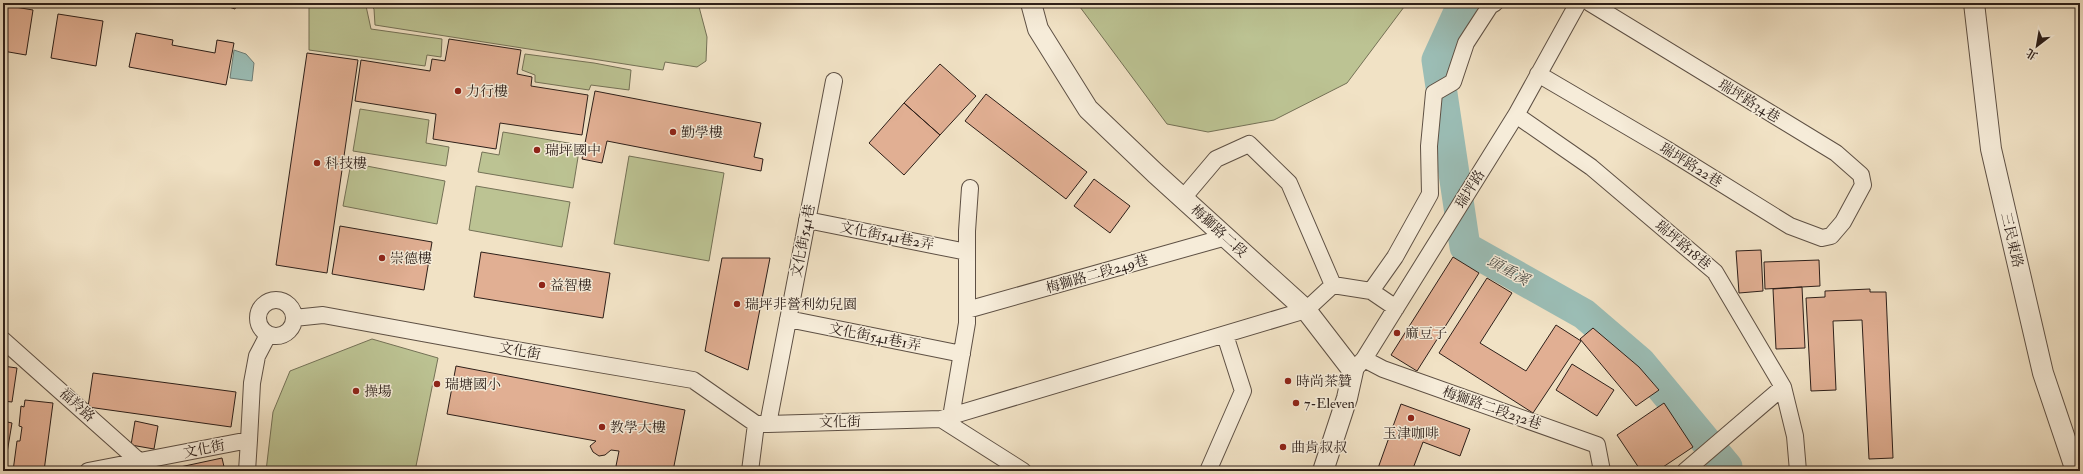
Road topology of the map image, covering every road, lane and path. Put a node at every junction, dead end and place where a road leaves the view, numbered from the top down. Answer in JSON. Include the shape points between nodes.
{"nodes":[{"id":1,"x":1031,"y":3,"type":"edge"},
{"id":2,"x":1495,"y":3,"type":"edge"},
{"id":3,"x":1578,"y":3,"type":"edge"},
{"id":4,"x":1590,"y":3,"type":"edge"},
{"id":5,"x":1974,"y":3,"type":"edge"},
{"id":6,"x":1538,"y":74,"type":"junction"},
{"id":7,"x":834,"y":81,"type":"dead end"},
{"id":8,"x":1516,"y":115,"type":"junction"},
{"id":9,"x":970,"y":188,"type":"dead end"},
{"id":10,"x":1182,"y":198,"type":"junction"},
{"id":11,"x":807,"y":220,"type":"junction"},
{"id":12,"x":1843,"y":222,"type":"joint"},
{"id":13,"x":1226,"y":237,"type":"junction"},
{"id":14,"x":967,"y":252,"type":"junction"},
{"id":15,"x":1333,"y":285,"type":"junction"},
{"id":16,"x":1371,"y":291,"type":"junction"},
{"id":17,"x":1396,"y":308,"type":"junction"},
{"id":18,"x":967,"y":310,"type":"junction"},
{"id":19,"x":1306,"y":310,"type":"junction"},
{"id":20,"x":294,"y":318,"type":"junction"},
{"id":21,"x":788,"y":319,"type":"junction"},
{"id":22,"x":268,"y":334,"type":"junction"},
{"id":23,"x":1226,"y":335,"type":"junction"},
{"id":24,"x":3,"y":340,"type":"edge"},
{"id":25,"x":962,"y":354,"type":"junction"},
{"id":26,"x":1359,"y":365,"type":"junction"},
{"id":27,"x":1783,"y":387,"type":"junction"},
{"id":28,"x":946,"y":418,"type":"junction"},
{"id":29,"x":762,"y":424,"type":"junction"},
{"id":30,"x":248,"y":440,"type":"junction"},
{"id":31,"x":145,"y":466,"type":"edge"},
{"id":32,"x":88,"y":471,"type":"edge"},
{"id":33,"x":247,"y":471,"type":"edge"},
{"id":34,"x":750,"y":471,"type":"edge"},
{"id":35,"x":1023,"y":471,"type":"edge"},
{"id":36,"x":1208,"y":471,"type":"edge"},
{"id":37,"x":1323,"y":471,"type":"edge"},
{"id":38,"x":1602,"y":471,"type":"edge"},
{"id":39,"x":1685,"y":471,"type":"edge"},
{"id":40,"x":1798,"y":471,"type":"edge"},
{"id":41,"x":2076,"y":471,"type":"edge"}],
"edges":[{"from":1,"to":10,"type":"street","name":"梅獅路二段","via":[[1038,29],[1088,110]]},
{"from":2,"to":16,"type":"street","via":[[1490,6],[1466,43],[1453,82],[1434,93],[1429,146],[1430,194],[1396,257]]},
{"from":3,"to":6,"type":"street","name":"瑞坪路"},
{"from":4,"to":12,"type":"street","name":"瑞坪路34巷","via":[[1836,153],[1861,175],[1864,185]]},
{"from":5,"to":41,"type":"street","name":"三民東路","via":[[1991,149],[2043,373]]},
{"from":6,"to":8,"type":"street","name":"瑞坪路"},
{"from":6,"to":12,"type":"street","name":"瑞坪路22巷","via":[[1790,226],[1822,238],[1831,236]]},
{"from":7,"to":11,"type":"street","name":"文化街541巷"},
{"from":8,"to":17,"type":"street","name":"瑞坪路"},
{"from":8,"to":27,"type":"street","name":"瑞坪路18巷","via":[[1591,167],[1714,272]]},
{"from":9,"to":14,"type":"street"},
{"from":10,"to":13,"type":"street","name":"梅獅路二段"},
{"from":10,"to":15,"type":"street","via":[[1216,159],[1249,144],[1289,183]]},
{"from":11,"to":14,"type":"street","name":"文化街541巷2弄"},
{"from":11,"to":21,"type":"street","name":"文化街541巷"},
{"from":13,"to":18,"type":"street","name":"梅獅路二段249巷"},
{"from":13,"to":19,"type":"street","name":"梅獅路二段"},
{"from":14,"to":18,"type":"street"},
{"from":15,"to":16,"type":"street"},
{"from":15,"to":19,"type":"street"},
{"from":16,"to":17,"type":"street"},
{"from":17,"to":26,"type":"street","name":"瑞坪路"},
{"from":18,"to":25,"type":"street"},
{"from":19,"to":23,"type":"street","name":"文化街"},
{"from":19,"to":26,"type":"street","name":"梅獅路二段"},
{"from":20,"to":22,"type":"street","via":[[286,334]]},
{"from":20,"to":22,"type":"street","via":[[286,303],[268,301],[258,315],[260,326]]},
{"from":20,"to":29,"type":"street","name":"文化街","via":[[323,315],[693,380]]},
{"from":21,"to":25,"type":"street","name":"文化街541巷1弄"},
{"from":21,"to":29,"type":"street","name":"文化街541巷"},
{"from":22,"to":30,"type":"street","via":[[257,356],[252,383]]},
{"from":23,"to":28,"type":"street","name":"文化街"},
{"from":23,"to":36,"type":"street","via":[[1243,391]]},
{"from":24,"to":31,"type":"street","name":"福羚路"},
{"from":25,"to":28,"type":"street"},
{"from":26,"to":37,"type":"street"},
{"from":26,"to":38,"type":"street","name":"梅獅路二段232巷","via":[[1383,369],[1597,445]]},
{"from":27,"to":39,"type":"street"},
{"from":27,"to":40,"type":"street","name":"瑞坪路18巷","via":[[1795,436]]},
{"from":28,"to":29,"type":"street","name":"文化街"},
{"from":28,"to":35,"type":"street"},
{"from":29,"to":34,"type":"street","name":"文化街541巷"},
{"from":30,"to":31,"type":"street","name":"文化街"},
{"from":30,"to":33,"type":"street"},
{"from":31,"to":32,"type":"street","name":"文化街"}]}
